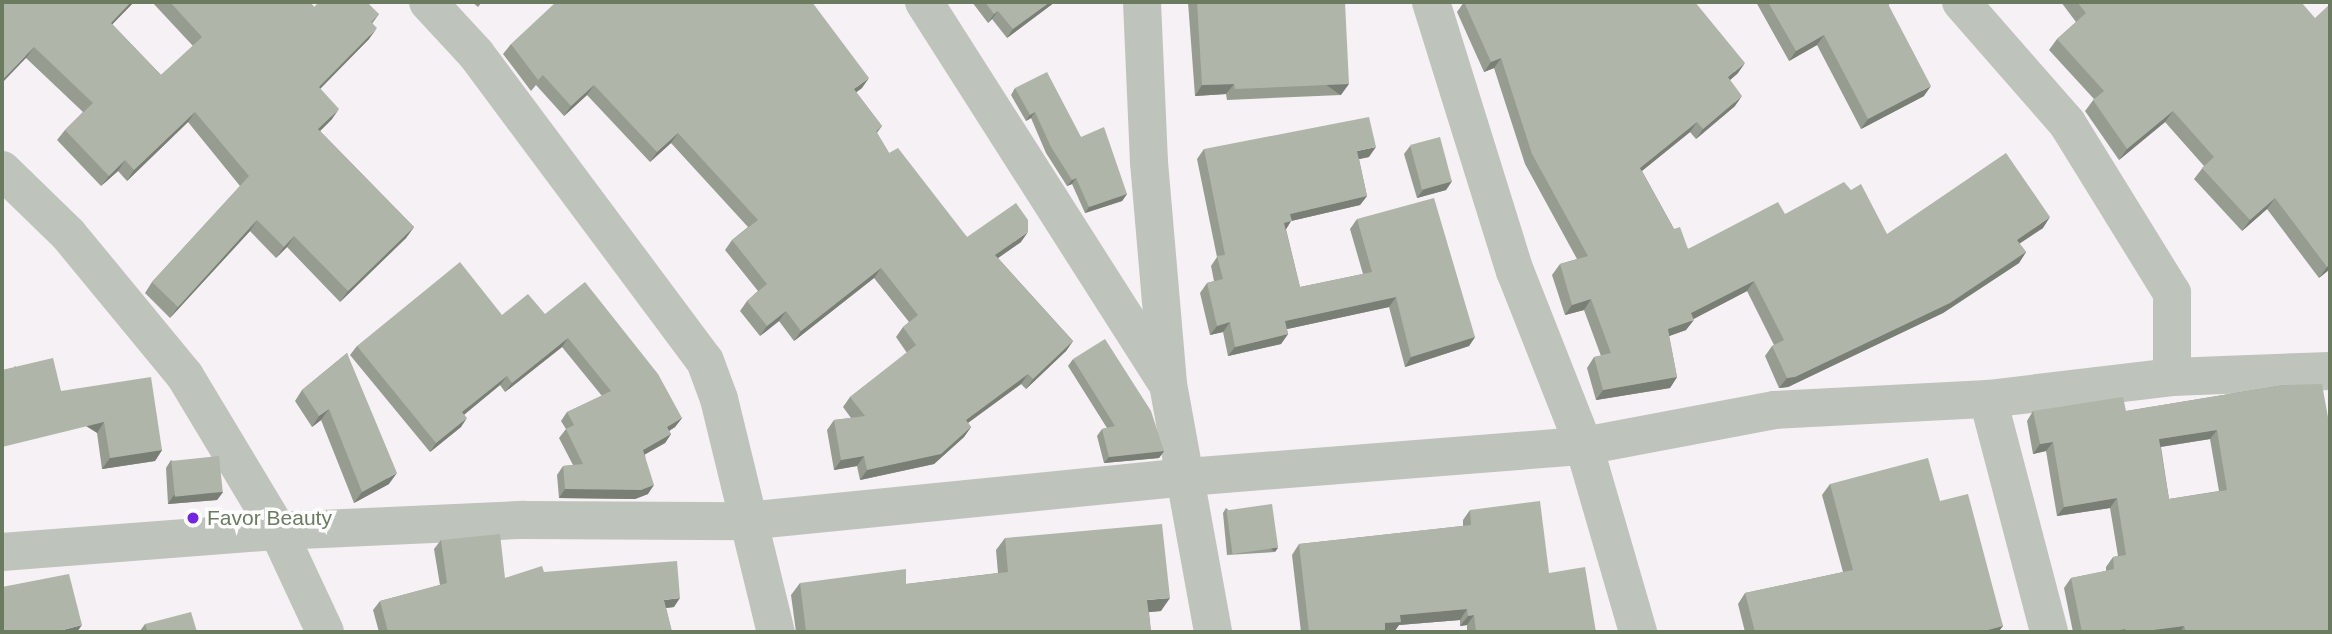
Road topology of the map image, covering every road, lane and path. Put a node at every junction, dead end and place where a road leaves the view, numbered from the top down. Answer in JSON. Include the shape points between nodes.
{"nodes":[{"id":1,"x":428,"y":2,"type":"edge"},
{"id":2,"x":924,"y":2,"type":"edge"},
{"id":3,"x":1142,"y":2,"type":"edge"},
{"id":4,"x":1431,"y":2,"type":"edge"},
{"id":5,"x":1961,"y":2,"type":"edge"},
{"id":6,"x":2,"y":170,"type":"edge"},
{"id":7,"x":2330,"y":370,"type":"edge"},
{"id":8,"x":2172,"y":377,"type":"junction"},
{"id":9,"x":1168,"y":384,"type":"junction"},
{"id":10,"x":1989,"y":399,"type":"junction"},
{"id":11,"x":1584,"y":446,"type":"junction"},
{"id":12,"x":1187,"y":477,"type":"junction"},
{"id":13,"x":746,"y":521,"type":"junction"},
{"id":14,"x":278,"y":531,"type":"junction"},
{"id":15,"x":2,"y":552,"type":"edge"},
{"id":16,"x":325,"y":632,"type":"edge"},
{"id":17,"x":776,"y":632,"type":"edge"},
{"id":18,"x":1213,"y":632,"type":"edge"},
{"id":19,"x":1638,"y":632,"type":"edge"},
{"id":20,"x":2049,"y":632,"type":"edge"}],
"edges":[{"from":1,"to":13,"type":"street","via":[[476,54],[705,360],[719,399]]},
{"from":2,"to":9,"type":"street"},
{"from":3,"to":9,"type":"street","via":[[1149,162]]},
{"from":4,"to":11,"type":"street","via":[[1515,271]]},
{"from":5,"to":8,"type":"street","via":[[2067,123],[2172,293]]},
{"from":6,"to":14,"type":"street","via":[[68,234],[185,376]]},
{"from":7,"to":8,"type":"street"},
{"from":8,"to":10,"type":"street"},
{"from":9,"to":12,"type":"street"},
{"from":10,"to":11,"type":"street","via":[[1775,410]]},
{"from":10,"to":20,"type":"street"},
{"from":11,"to":12,"type":"street"},
{"from":11,"to":19,"type":"street"},
{"from":12,"to":13,"type":"street"},
{"from":12,"to":18,"type":"street"},
{"from":13,"to":14,"type":"street","via":[[524,520]]},
{"from":13,"to":17,"type":"street"},
{"from":14,"to":15,"type":"street"},
{"from":14,"to":16,"type":"street"}]}
